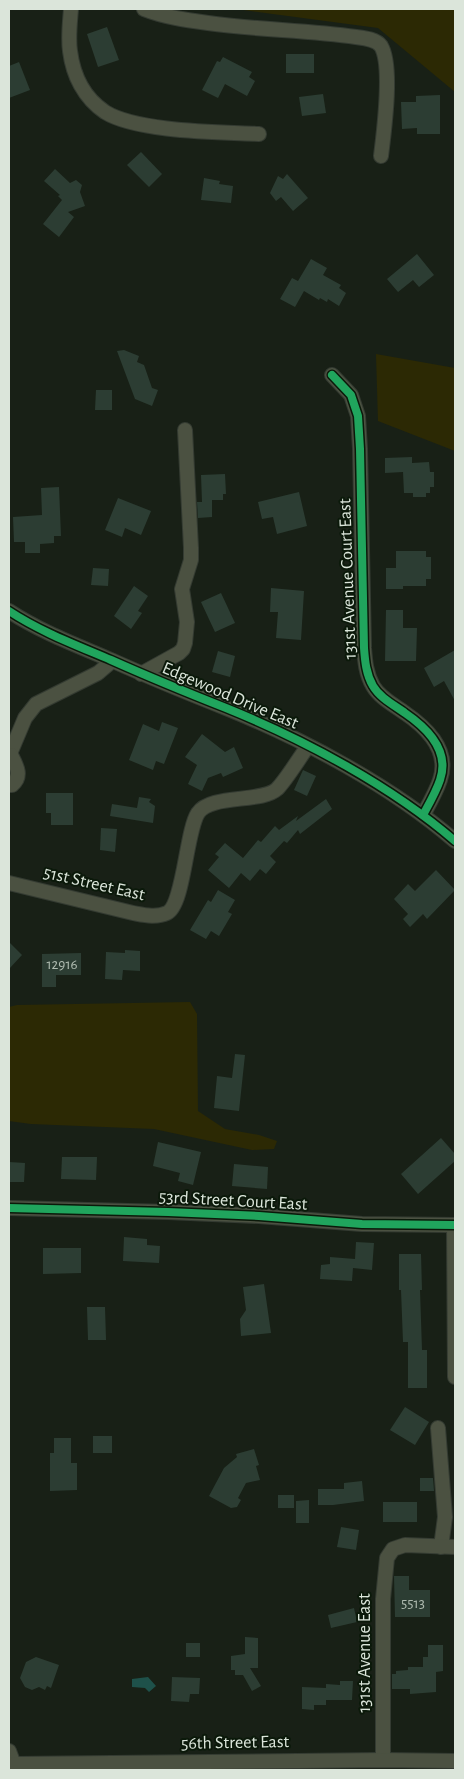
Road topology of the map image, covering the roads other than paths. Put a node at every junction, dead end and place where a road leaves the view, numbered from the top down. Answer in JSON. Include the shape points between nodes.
{"nodes":[{"id":1,"x":71,"y":9,"type":"edge"},
{"id":2,"x":144,"y":9,"type":"edge"},
{"id":3,"x":259,"y":134,"type":"dead end"},
{"id":4,"x":381,"y":156,"type":"dead end"},
{"id":5,"x":332,"y":375,"type":"dead end"},
{"id":6,"x":185,"y":430,"type":"dead end"},
{"id":7,"x":9,"y":611,"type":"edge"},
{"id":8,"x":112,"y":661,"type":"junction"},
{"id":9,"x":141,"y":674,"type":"junction"},
{"id":10,"x":308,"y":746,"type":"junction"},
{"id":11,"x":10,"y":755,"type":"edge"},
{"id":12,"x":9,"y":785,"type":"edge"},
{"id":13,"x":423,"y":815,"type":"junction"},
{"id":14,"x":455,"y":841,"type":"edge"},
{"id":15,"x":9,"y":884,"type":"edge"},
{"id":16,"x":9,"y":1208,"type":"edge"},
{"id":17,"x":455,"y":1226,"type":"edge"},
{"id":18,"x":455,"y":1377,"type":"edge"},
{"id":19,"x":438,"y":1428,"type":"dead end"},
{"id":20,"x":441,"y":1547,"type":"junction"},
{"id":21,"x":455,"y":1547,"type":"edge"},
{"id":22,"x":9,"y":1751,"type":"edge"},
{"id":23,"x":455,"y":1761,"type":"edge"},
{"id":24,"x":379,"y":1763,"type":"edge"},
{"id":25,"x":16,"y":1767,"type":"edge"}],
"edges":[{"from":1,"to":3,"type":"street","via":[[69,50],[74,69],[83,89],[106,113],[167,128]]},
{"from":2,"to":4,"type":"street","via":[[203,22],[376,41],[385,55],[386,66]]},
{"from":5,"to":13,"type":"street","name":"131st Avenue Court East","via":[[351,395],[358,416],[366,668],[374,688],[433,737],[442,759],[440,780]]},
{"from":6,"to":9,"type":"street","via":[[191,560],[182,589],[187,622],[185,642],[179,653]]},
{"from":7,"to":8,"type":"street","name":"Edgewood Drive East","via":[[63,641]]},
{"from":8,"to":9,"type":"street","name":"Edgewood Drive East"},
{"from":8,"to":11,"type":"street","via":[[98,673],[36,704],[25,718]]},
{"from":9,"to":10,"type":"street","name":"Edgewood Drive East"},
{"from":10,"to":13,"type":"street","name":"Edgewood Drive East"},
{"from":10,"to":15,"type":"street","name":"51st Street East","via":[[276,790],[214,804],[198,812],[173,907],[166,914],[133,914]]},
{"from":11,"to":12,"type":"street","via":[[18,767],[18,776],[16,782]]},
{"from":13,"to":14,"type":"street","name":"Edgewood Drive East"},
{"from":16,"to":17,"type":"street","name":"53rd Street Court East"},
{"from":17,"to":18,"type":"street"},
{"from":19,"to":20,"type":"street","via":[[444,1517]]},
{"from":20,"to":21,"type":"street"},
{"from":20,"to":24,"type":"street","name":"131st Avenue East","via":[[405,1545],[393,1549],[387,1558]]},
{"from":22,"to":25,"type":"street"},
{"from":23,"to":24,"type":"street","name":"56th Street East"},
{"from":24,"to":25,"type":"street","name":"56th Street East"}]}
